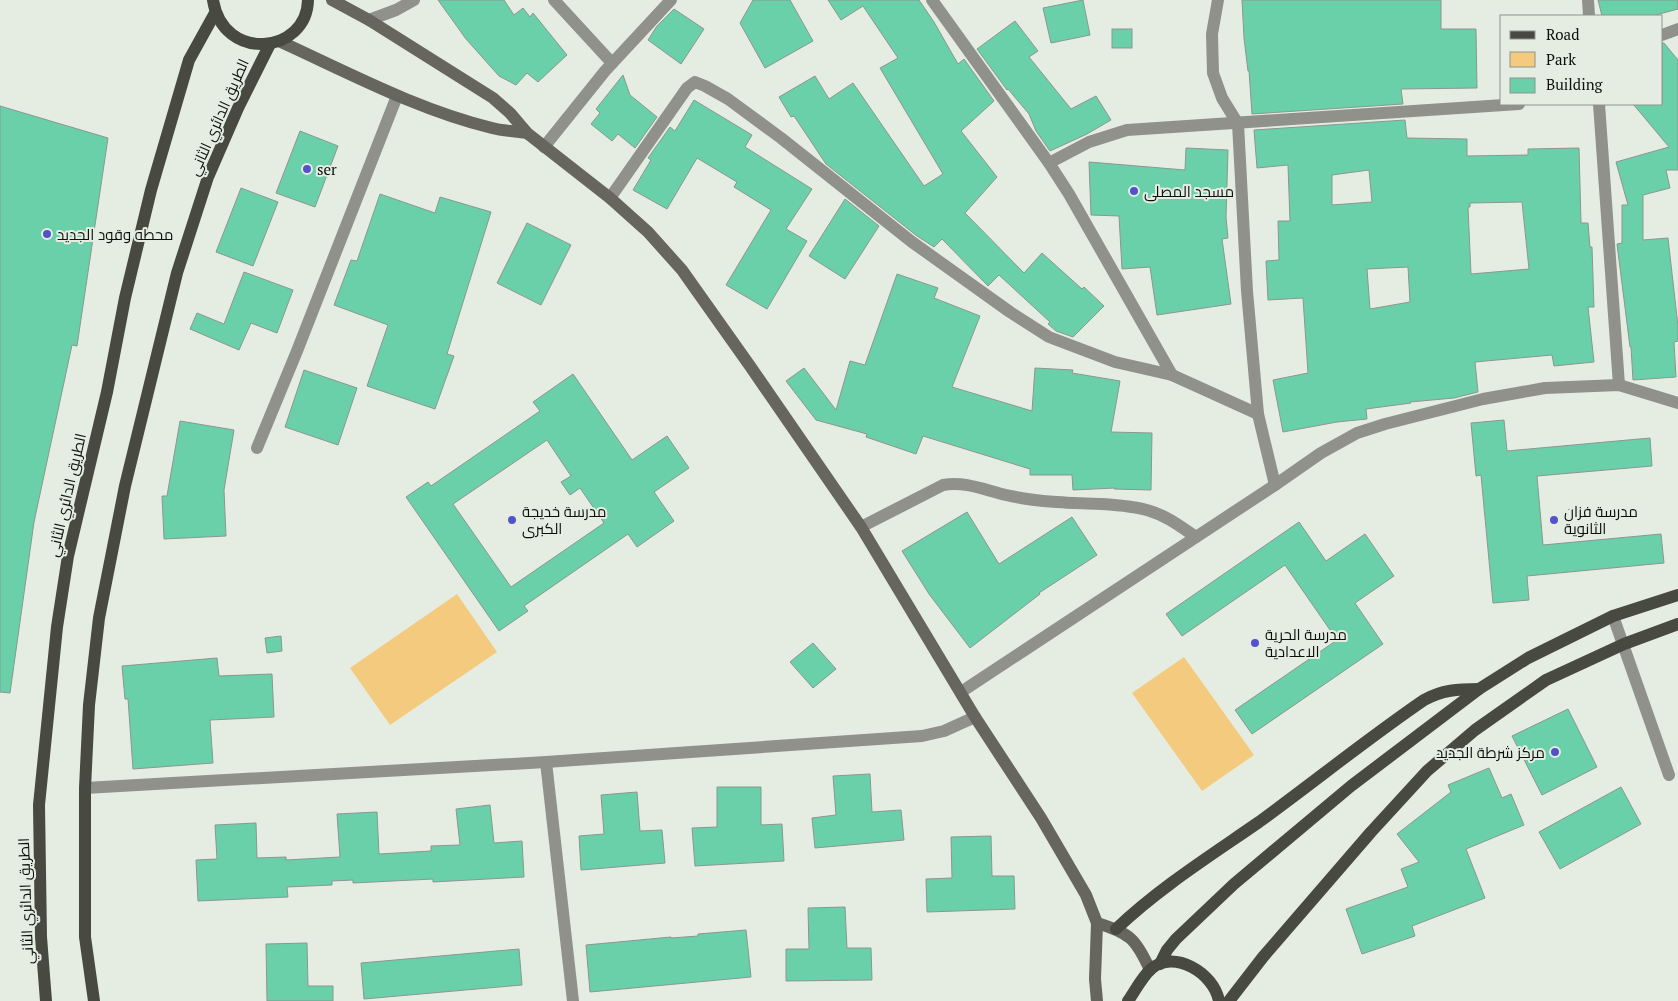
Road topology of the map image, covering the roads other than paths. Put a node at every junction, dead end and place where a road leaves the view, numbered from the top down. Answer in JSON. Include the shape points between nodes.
{"nodes":[{"id":1,"x":213,"y":0,"type":"edge"},
{"id":2,"x":308,"y":0,"type":"edge"},
{"id":3,"x":332,"y":0,"type":"edge"},
{"id":4,"x":414,"y":0,"type":"edge"},
{"id":5,"x":554,"y":0,"type":"edge"},
{"id":6,"x":671,"y":0,"type":"edge"},
{"id":7,"x":932,"y":0,"type":"edge"},
{"id":8,"x":1218,"y":0,"type":"edge"},
{"id":9,"x":1588,"y":0,"type":"edge"},
{"id":10,"x":215,"y":13,"type":"junction"},
{"id":11,"x":1589,"y":15,"type":"edge"},
{"id":12,"x":369,"y":20,"type":"junction"},
{"id":13,"x":1678,"y":29,"type":"edge"},
{"id":14,"x":1663,"y":35,"type":"edge"},
{"id":15,"x":274,"y":42,"type":"junction"},
{"id":16,"x":612,"y":63,"type":"junction"},
{"id":17,"x":397,"y":96,"type":"junction"},
{"id":18,"x":1500,"y":105,"type":"edge"},
{"id":19,"x":1599,"y":105,"type":"edge"},
{"id":20,"x":1238,"y":124,"type":"junction"},
{"id":21,"x":526,"y":132,"type":"junction"},
{"id":22,"x":544,"y":147,"type":"junction"},
{"id":23,"x":1048,"y":163,"type":"junction"},
{"id":24,"x":610,"y":198,"type":"junction"},
{"id":25,"x":1172,"y":375,"type":"junction"},
{"id":26,"x":1619,"y":384,"type":"junction"},
{"id":27,"x":1678,"y":403,"type":"edge"},
{"id":28,"x":1258,"y":414,"type":"junction"},
{"id":29,"x":257,"y":448,"type":"dead end"},
{"id":30,"x":1275,"y":485,"type":"junction"},
{"id":31,"x":861,"y":527,"type":"junction"},
{"id":32,"x":1196,"y":536,"type":"junction"},
{"id":33,"x":1678,"y":595,"type":"edge"},
{"id":34,"x":1614,"y":616,"type":"junction"},
{"id":35,"x":1678,"y":624,"type":"edge"},
{"id":36,"x":1624,"y":644,"type":"junction"},
{"id":37,"x":1479,"y":689,"type":"junction"},
{"id":38,"x":961,"y":692,"type":"junction"},
{"id":39,"x":975,"y":717,"type":"junction"},
{"id":40,"x":546,"y":762,"type":"junction"},
{"id":41,"x":1669,"y":774,"type":"dead end"},
{"id":42,"x":84,"y":788,"type":"junction"},
{"id":43,"x":1097,"y":923,"type":"junction"},
{"id":44,"x":1116,"y":929,"type":"junction"},
{"id":45,"x":1155,"y":967,"type":"junction"},
{"id":46,"x":46,"y":1001,"type":"edge"},
{"id":47,"x":94,"y":1001,"type":"edge"},
{"id":48,"x":573,"y":1001,"type":"edge"},
{"id":49,"x":1097,"y":1001,"type":"edge"},
{"id":50,"x":1128,"y":1001,"type":"edge"},
{"id":51,"x":1219,"y":1001,"type":"edge"},
{"id":52,"x":1229,"y":1001,"type":"edge"}],
"edges":[{"from":1,"to":10,"type":"main road"},
{"from":2,"to":15,"type":"main road","via":[[303,18],[293,32]]},
{"from":3,"to":12,"type":"street"},
{"from":4,"to":12,"type":"street"},
{"from":5,"to":16,"type":"street"},
{"from":6,"to":16,"type":"street"},
{"from":7,"to":23,"type":"street"},
{"from":8,"to":20,"type":"street","via":[[1212,34],[1213,73],[1222,98]]},
{"from":9,"to":11,"type":"street"},
{"from":10,"to":15,"type":"main road","via":[[224,28],[237,38],[253,44]]},
{"from":10,"to":46,"type":"main road","name":"الطريق الدائري الثاني","via":[[189,60],[151,190],[68,556],[57,627],[39,805],[41,936]]},
{"from":12,"to":21,"type":"street","via":[[493,98]]},
{"from":13,"to":14,"type":"street"},
{"from":15,"to":17,"type":"street"},
{"from":15,"to":42,"type":"main road","name":"الطريق الدائري الثاني","via":[[238,108],[208,176],[177,272],[125,486],[99,618]]},
{"from":16,"to":22,"type":"street"},
{"from":17,"to":21,"type":"street","via":[[494,129]]},
{"from":17,"to":29,"type":"street"},
{"from":18,"to":20,"type":"street"},
{"from":19,"to":26,"type":"street"},
{"from":20,"to":23,"type":"street","via":[[1127,130],[1089,142]]},
{"from":20,"to":28,"type":"street","via":[[1247,291]]},
{"from":21,"to":22,"type":"street"},
{"from":22,"to":24,"type":"street"},
{"from":23,"to":25,"type":"street"},
{"from":24,"to":25,"type":"street","via":[[686,88],[695,82],[728,99],[912,242],[1049,337],[1115,362]]},
{"from":24,"to":31,"type":"street","via":[[648,232],[682,270]]},
{"from":25,"to":28,"type":"street"},
{"from":26,"to":27,"type":"street"},
{"from":26,"to":30,"type":"street","via":[[1546,388],[1483,399],[1385,424],[1337,442]]},
{"from":28,"to":30,"type":"street"},
{"from":30,"to":32,"type":"street"},
{"from":31,"to":32,"type":"street","via":[[943,485],[954,483],[1008,496],[1150,510]]},
{"from":31,"to":38,"type":"street"},
{"from":32,"to":38,"type":"street"},
{"from":33,"to":34,"type":"main road"},
{"from":34,"to":36,"type":"street"},
{"from":34,"to":37,"type":"main road","via":[[1528,658]]},
{"from":35,"to":36,"type":"main road"},
{"from":36,"to":41,"type":"street"},
{"from":36,"to":52,"type":"main road","via":[[1546,680],[1475,730],[1427,771],[1263,957]]},
{"from":37,"to":44,"type":"main road","via":[[1449,690],[1424,700],[1158,893]]},
{"from":37,"to":45,"type":"main road","via":[[1350,786],[1234,884],[1176,939]]},
{"from":38,"to":39,"type":"street"},
{"from":39,"to":40,"type":"street","via":[[944,731],[922,736]]},
{"from":39,"to":43,"type":"street","via":[[1041,818],[1086,895]]},
{"from":40,"to":42,"type":"street"},
{"from":40,"to":48,"type":"street"},
{"from":42,"to":47,"type":"main road","name":"الطريق الدائري الثاني","via":[[85,936]]},
{"from":43,"to":44,"type":"street"},
{"from":43,"to":49,"type":"street"},
{"from":44,"to":45,"type":"street","via":[[1139,946]]},
{"from":45,"to":50,"type":"main road"},
{"from":45,"to":51,"type":"main road","via":[[1178,963],[1195,968],[1209,979]]}]}
